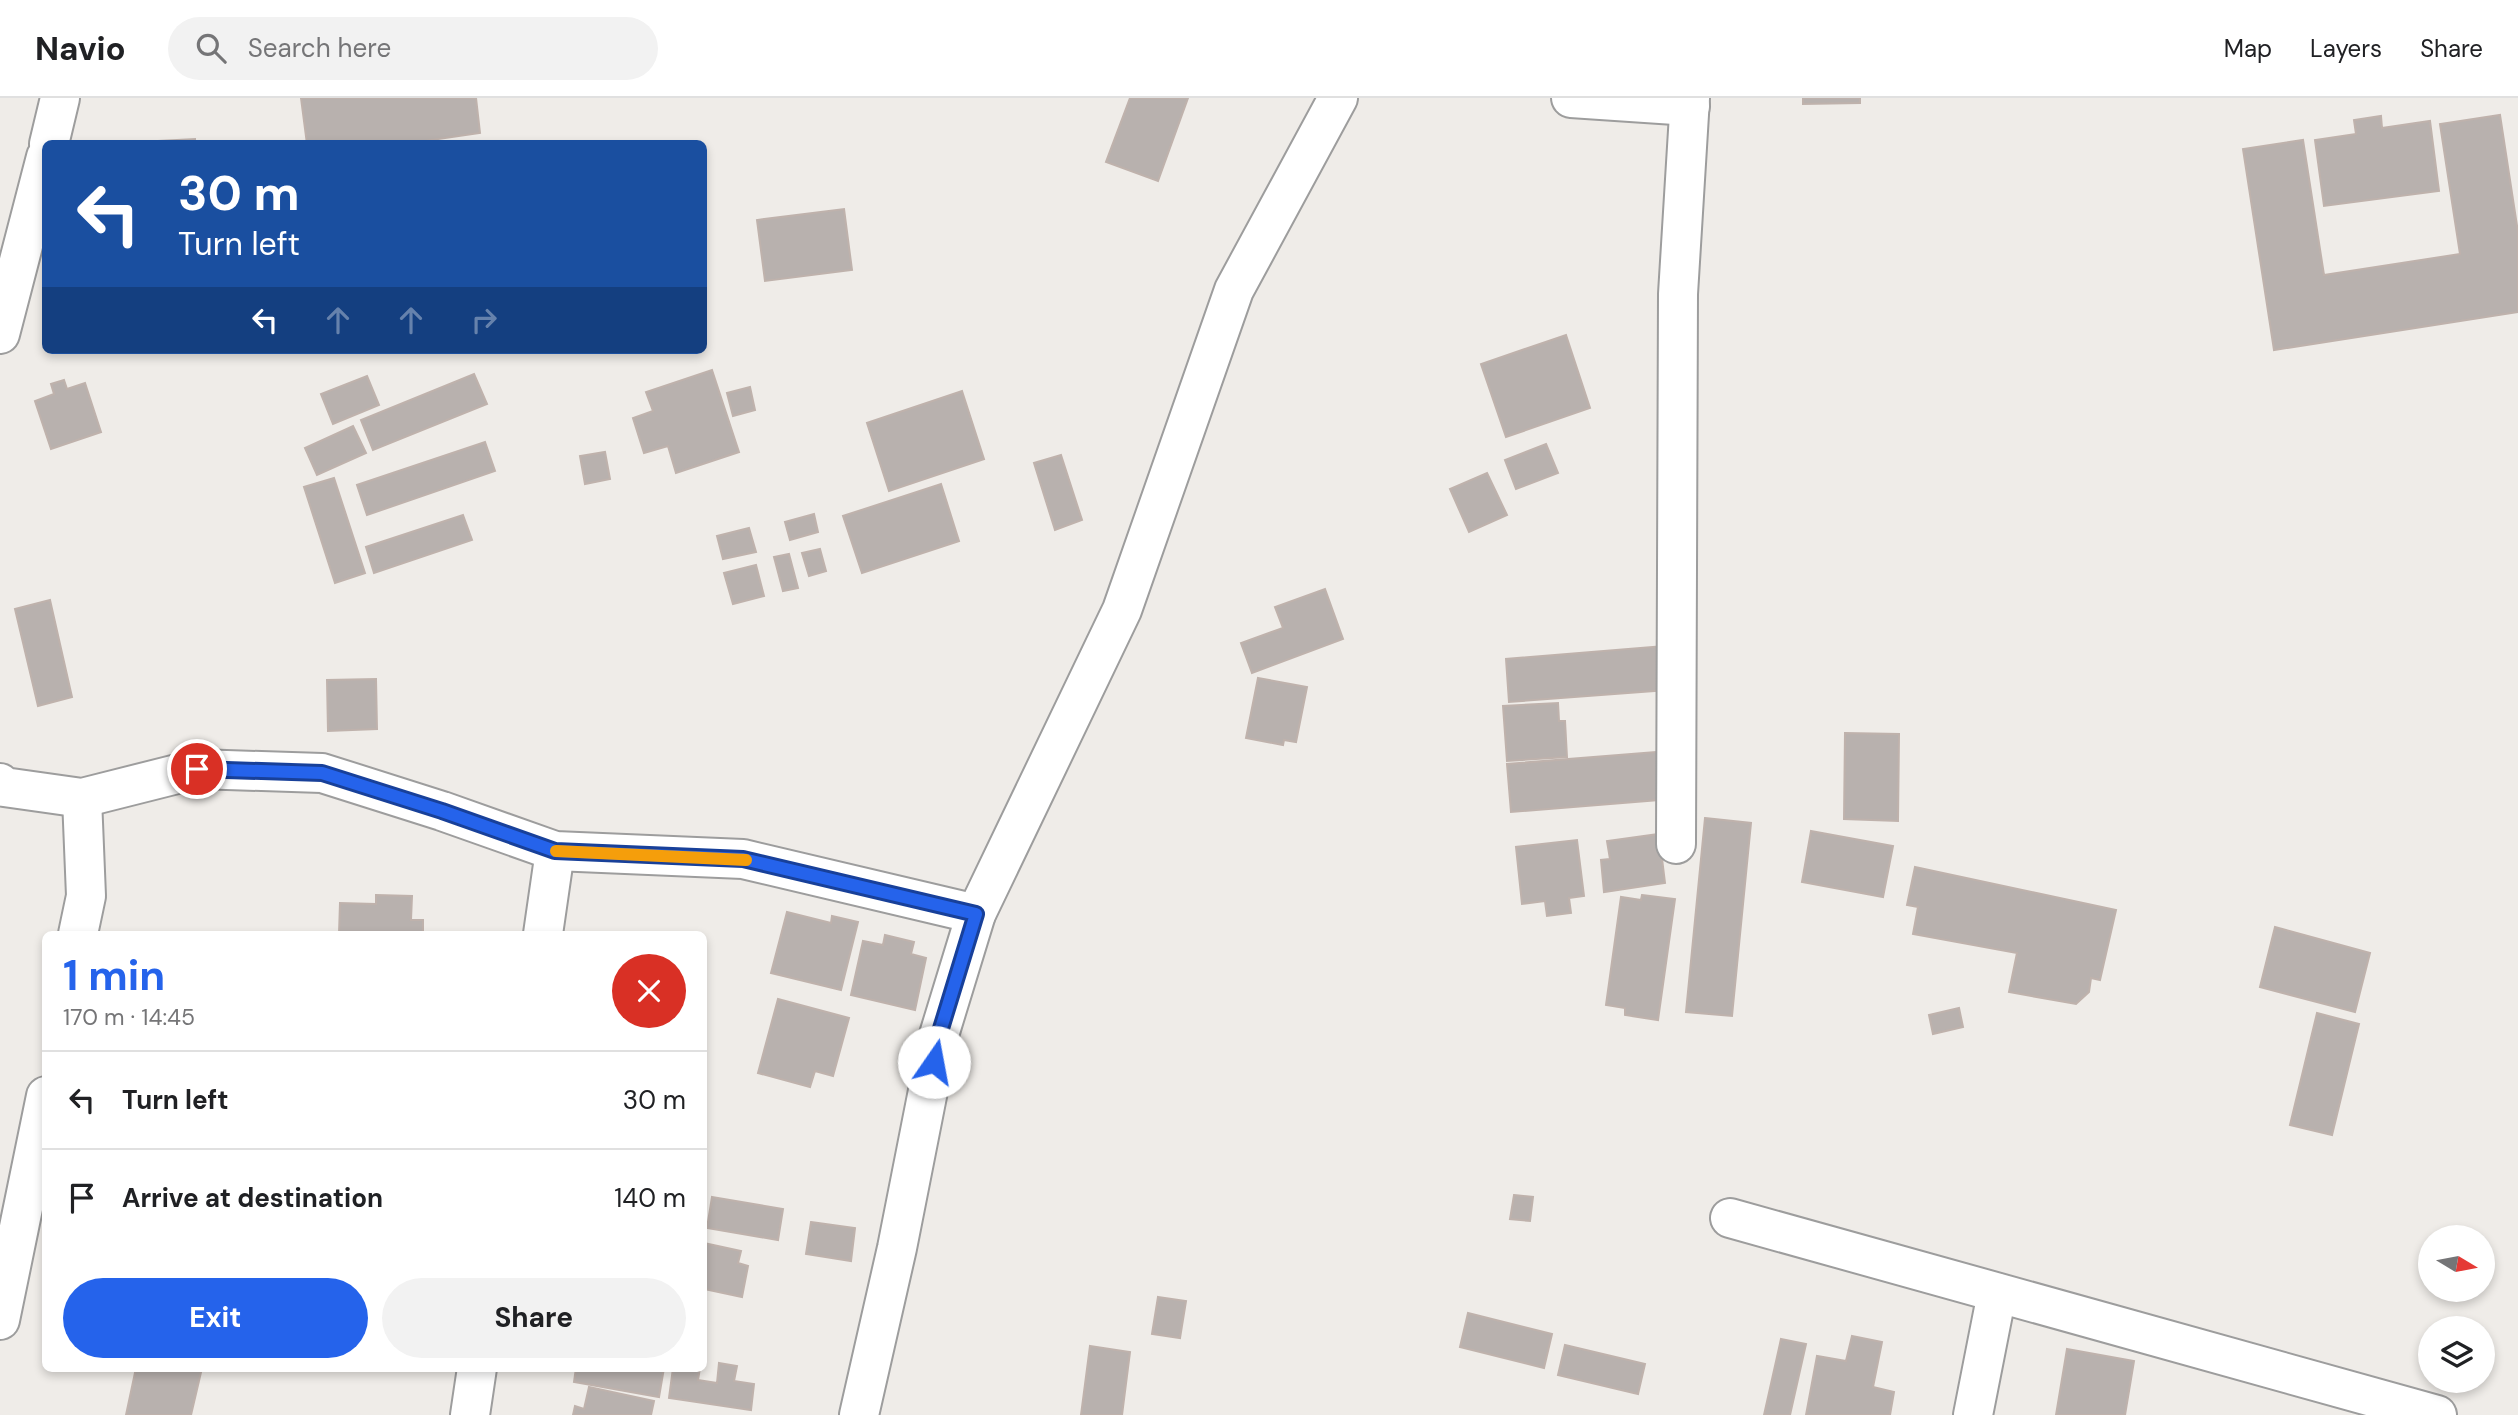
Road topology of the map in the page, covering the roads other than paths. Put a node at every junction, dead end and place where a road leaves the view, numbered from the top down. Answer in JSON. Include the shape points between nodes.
{"nodes":[{"id":1,"x":60,"y":98,"type":"edge"},
{"id":2,"x":1338,"y":98,"type":"edge"},
{"id":3,"x":1571,"y":98,"type":"edge"},
{"id":4,"x":1690,"y":102,"type":"edge"},
{"id":5,"x":50,"y":140,"type":"edge"},
{"id":6,"x":42,"y":172,"type":"edge"},
{"id":7,"x":0,"y":334,"type":"edge"},
{"id":8,"x":0,"y":783,"type":"edge"},
{"id":9,"x":82,"y":798,"type":"junction"},
{"id":10,"x":1676,"y":844,"type":"dead end"},
{"id":11,"x":555,"y":851,"type":"junction"},
{"id":12,"x":976,"y":914,"type":"junction"},
{"id":13,"x":79,"y":931,"type":"edge"},
{"id":14,"x":542,"y":931,"type":"edge"},
{"id":15,"x":42,"y":1115,"type":"edge"},
{"id":16,"x":1730,"y":1218,"type":"dead end"},
{"id":17,"x":1997,"y":1293,"type":"junction"},
{"id":18,"x":0,"y":1320,"type":"edge"},
{"id":19,"x":476,"y":1372,"type":"edge"},
{"id":20,"x":470,"y":1415,"type":"edge"},
{"id":21,"x":859,"y":1415,"type":"edge"},
{"id":22,"x":1973,"y":1415,"type":"edge"},
{"id":23,"x":2437,"y":1415,"type":"edge"}],
"edges":[{"from":1,"to":5,"type":"street"},
{"from":2,"to":12,"type":"street","via":[[1234,290],[1122,610]]},
{"from":3,"to":4,"type":"street"},
{"from":4,"to":10,"type":"street","via":[[1678,294]]},
{"from":6,"to":7,"type":"street"},
{"from":8,"to":9,"type":"street"},
{"from":9,"to":11,"type":"street","via":[[197,769],[322,773]]},
{"from":9,"to":13,"type":"street","via":[[86,896]]},
{"from":11,"to":12,"type":"street","via":[[743,859]]},
{"from":11,"to":14,"type":"street"},
{"from":12,"to":21,"type":"street","via":[[939,1035]]},
{"from":15,"to":18,"type":"street"},
{"from":16,"to":17,"type":"street"},
{"from":17,"to":22,"type":"street"},
{"from":17,"to":23,"type":"street"},
{"from":19,"to":20,"type":"street"}]}
